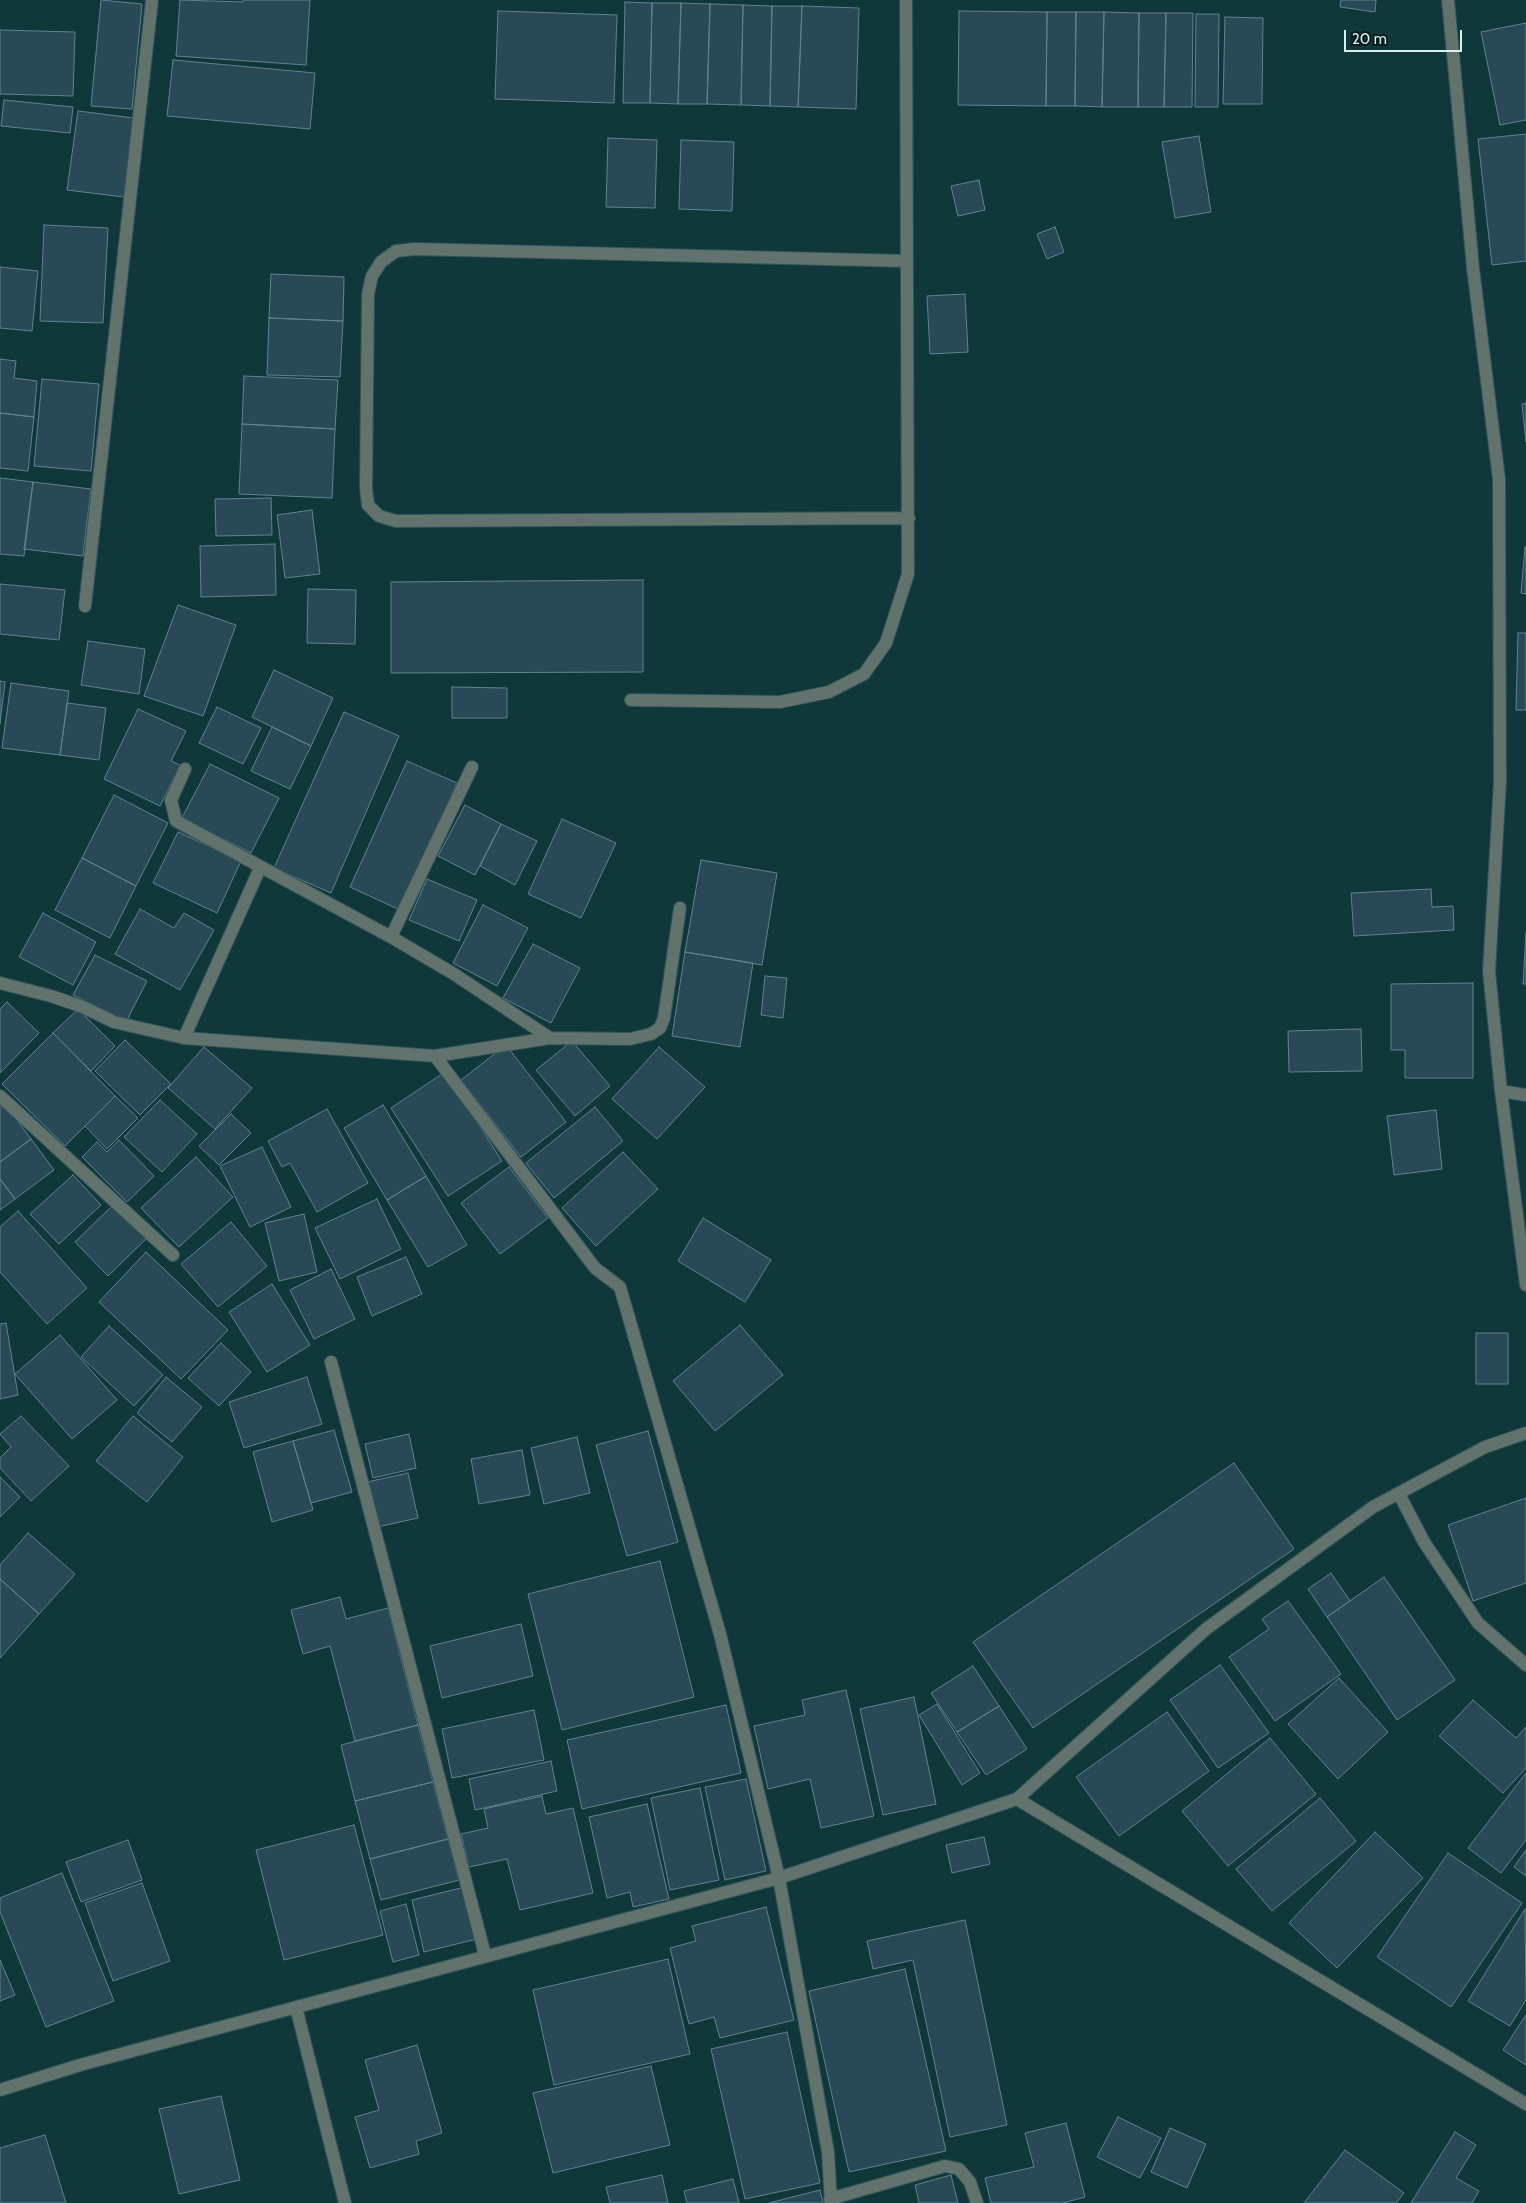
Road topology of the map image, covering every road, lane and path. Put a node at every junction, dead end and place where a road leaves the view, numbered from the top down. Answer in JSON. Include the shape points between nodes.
{"nodes":[{"id":1,"x":152,"y":0,"type":"edge"},
{"id":2,"x":906,"y":0,"type":"edge"},
{"id":3,"x":1448,"y":0,"type":"edge"},
{"id":4,"x":907,"y":261,"type":"junction"},
{"id":5,"x":909,"y":518,"type":"junction"},
{"id":6,"x":85,"y":606,"type":"dead end"},
{"id":7,"x":630,"y":700,"type":"dead end"},
{"id":8,"x":472,"y":766,"type":"dead end"},
{"id":9,"x":185,"y":769,"type":"dead end"},
{"id":10,"x":260,"y":868,"type":"junction"},
{"id":11,"x":680,"y":908,"type":"dead end"},
{"id":12,"x":391,"y":937,"type":"junction"},
{"id":13,"x":0,"y":983,"type":"edge"},
{"id":14,"x":184,"y":1038,"type":"junction"},
{"id":15,"x":550,"y":1038,"type":"junction"},
{"id":16,"x":435,"y":1056,"type":"junction"},
{"id":17,"x":1501,"y":1091,"type":"junction"},
{"id":18,"x":1526,"y":1095,"type":"edge"},
{"id":19,"x":0,"y":1096,"type":"edge"},
{"id":20,"x":173,"y":1255,"type":"dead end"},
{"id":21,"x":1526,"y":1285,"type":"edge"},
{"id":22,"x":331,"y":1362,"type":"dead end"},
{"id":23,"x":1526,"y":1433,"type":"edge"},
{"id":24,"x":1399,"y":1494,"type":"junction"},
{"id":25,"x":1526,"y":1665,"type":"edge"},
{"id":26,"x":1017,"y":1798,"type":"junction"},
{"id":27,"x":779,"y":1878,"type":"junction"},
{"id":28,"x":485,"y":1955,"type":"junction"},
{"id":29,"x":296,"y":2007,"type":"junction"},
{"id":30,"x":0,"y":2090,"type":"edge"},
{"id":31,"x":1526,"y":2104,"type":"edge"},
{"id":32,"x":831,"y":2201,"type":"edge"},
{"id":33,"x":345,"y":2203,"type":"edge"},
{"id":34,"x":977,"y":2203,"type":"edge"}],
"edges":[{"from":1,"to":6,"type":"street"},
{"from":2,"to":4,"type":"street"},
{"from":3,"to":17,"type":"street","via":[[1473,268],[1499,479],[1500,782],[1489,971]]},
{"from":4,"to":5,"type":"street"},
{"from":4,"to":5,"type":"street","via":[[396,251],[381,262],[372,276],[368,294],[366,488],[368,505],[379,516],[396,521]]},
{"from":5,"to":7,"type":"street","via":[[908,574],[886,643],[864,674],[829,692],[780,702]]},
{"from":8,"to":12,"type":"street"},
{"from":9,"to":10,"type":"street","via":[[171,800],[176,821]]},
{"from":10,"to":12,"type":"street"},
{"from":10,"to":14,"type":"street"},
{"from":11,"to":15,"type":"street","via":[[660,1028],[651,1034],[630,1039]]},
{"from":12,"to":15,"type":"street","via":[[454,974]]},
{"from":13,"to":14,"type":"street","via":[[51,996],[114,1022]]},
{"from":14,"to":16,"type":"street"},
{"from":15,"to":16,"type":"street"},
{"from":16,"to":27,"type":"street","via":[[595,1268],[620,1288],[720,1634]]},
{"from":17,"to":18,"type":"street"},
{"from":17,"to":21,"type":"street"},
{"from":19,"to":20,"type":"street"},
{"from":22,"to":28,"type":"street"},
{"from":23,"to":24,"type":"street","via":[[1485,1447]]},
{"from":24,"to":25,"type":"street","via":[[1424,1542],[1478,1623]]},
{"from":24,"to":26,"type":"street","via":[[1373,1507],[1206,1629]]},
{"from":26,"to":27,"type":"street"},
{"from":26,"to":31,"type":"street"},
{"from":27,"to":28,"type":"street"},
{"from":27,"to":32,"type":"street","via":[[828,2152]]},
{"from":28,"to":29,"type":"street"},
{"from":29,"to":30,"type":"street"},
{"from":29,"to":33,"type":"street"},
{"from":32,"to":34,"type":"street","via":[[945,2166],[959,2168],[970,2182]]}]}
